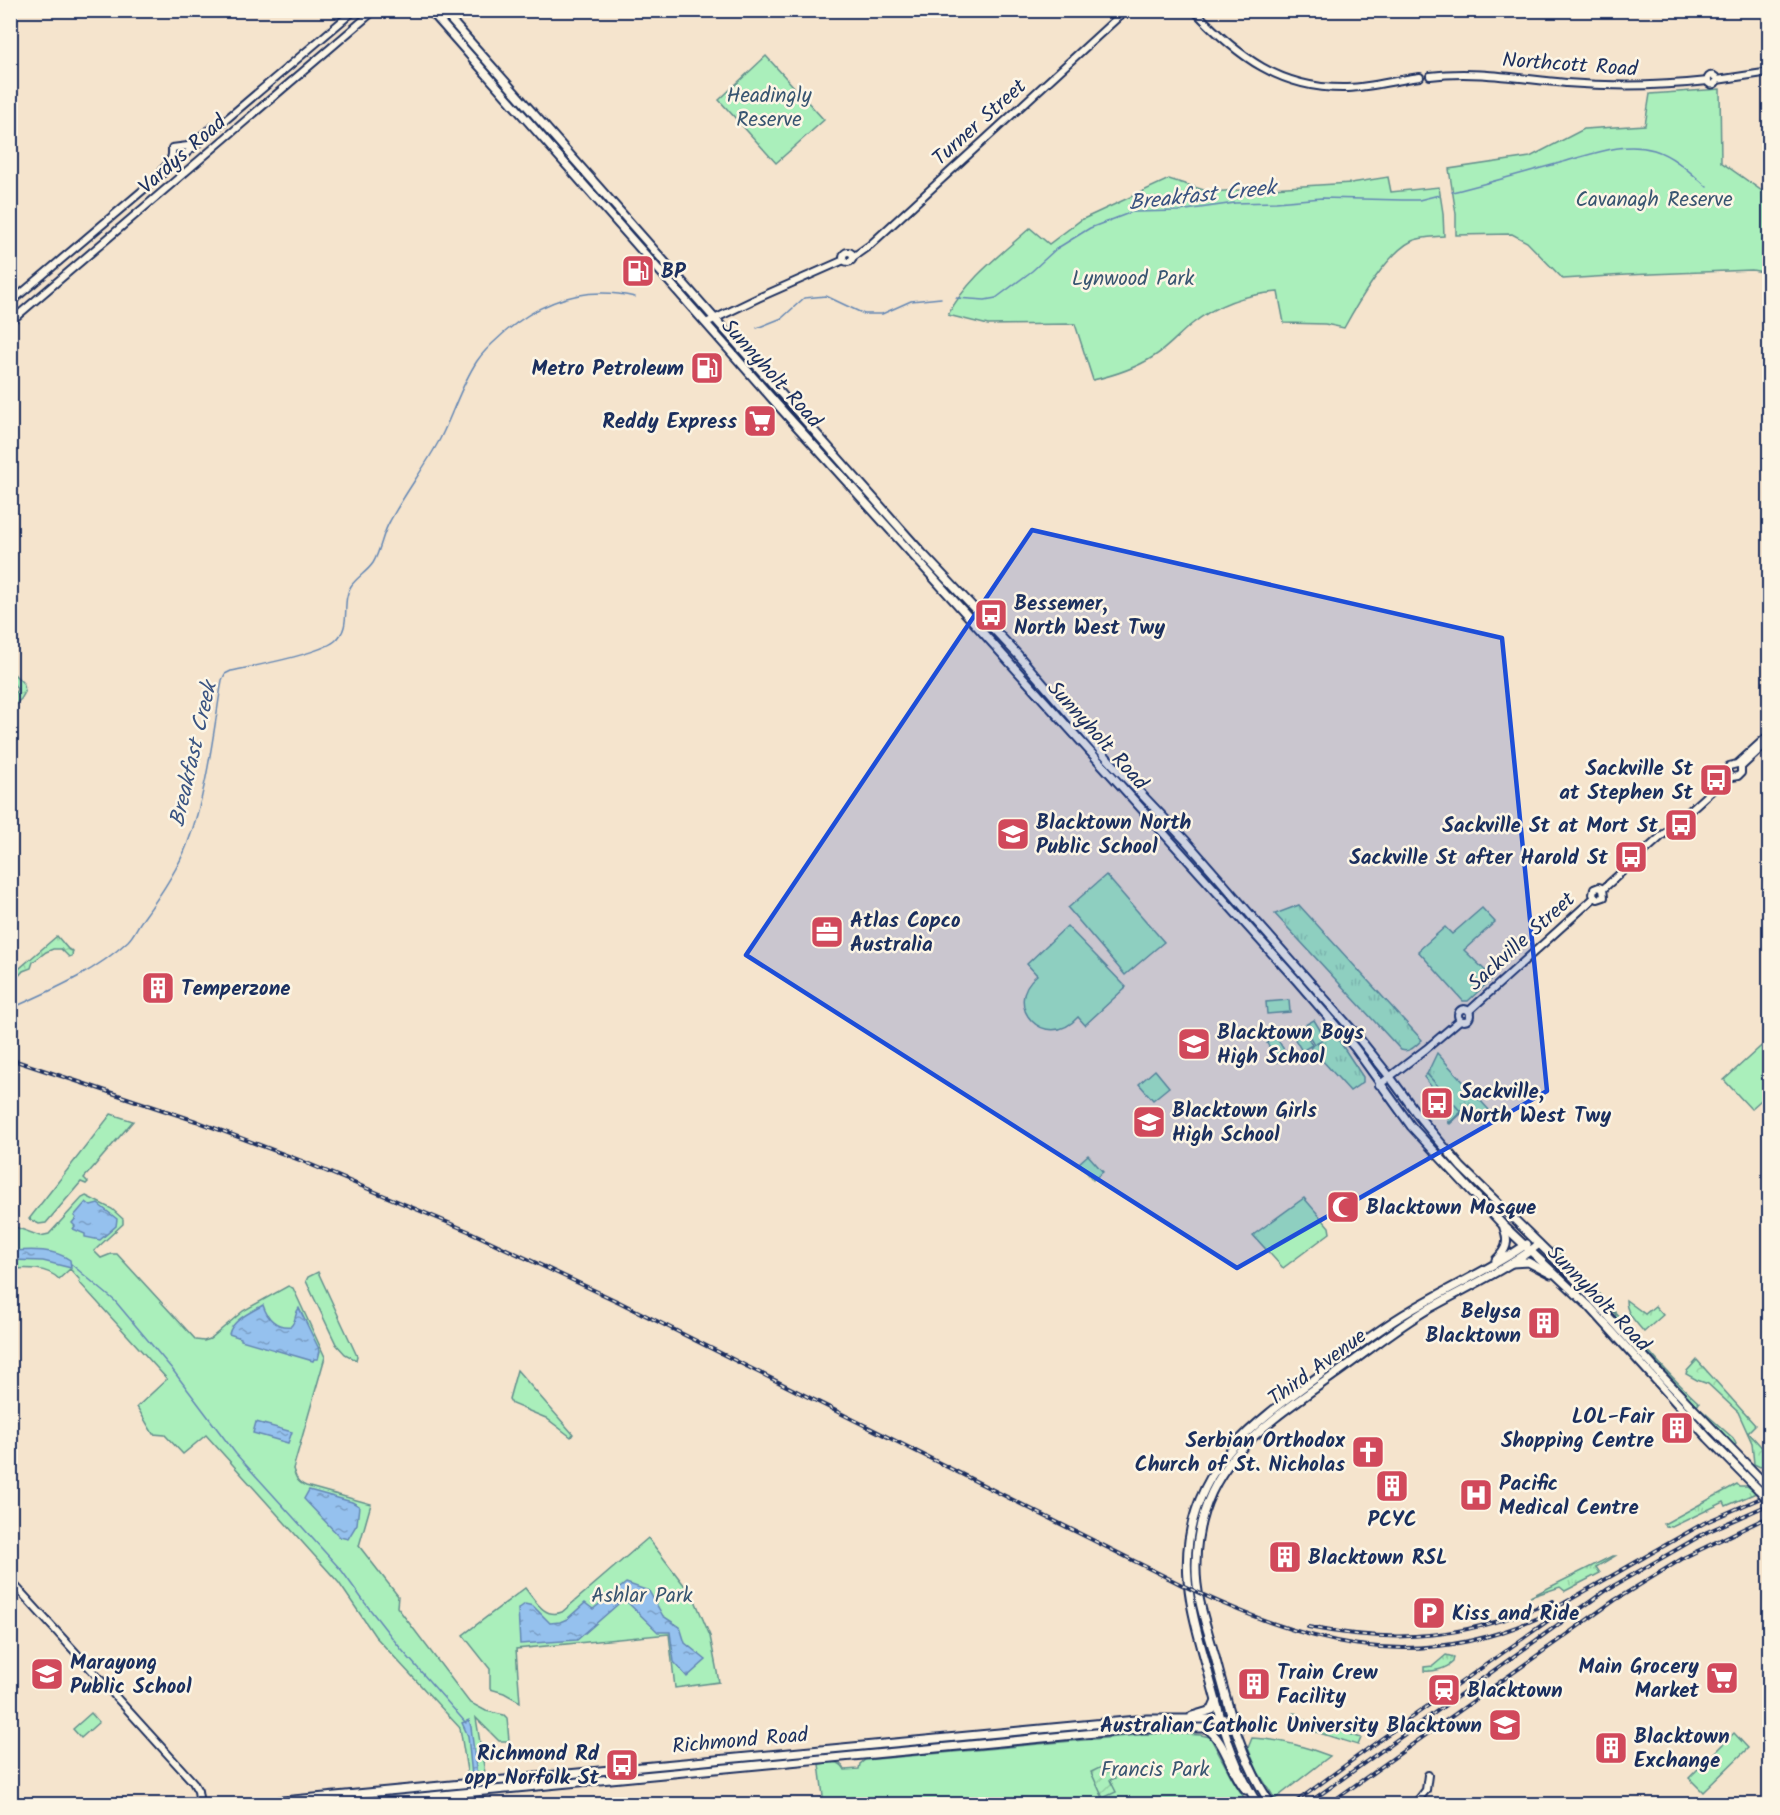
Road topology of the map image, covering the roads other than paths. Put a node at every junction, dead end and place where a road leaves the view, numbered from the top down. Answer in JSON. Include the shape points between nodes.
{"nodes":[{"id":1,"x":356,"y":10,"type":"edge"},
{"id":2,"x":375,"y":10,"type":"edge"},
{"id":3,"x":430,"y":10,"type":"edge"},
{"id":4,"x":442,"y":10,"type":"edge"},
{"id":5,"x":1126,"y":10,"type":"edge"},
{"id":6,"x":1194,"y":10,"type":"edge"},
{"id":7,"x":1770,"y":72,"type":"edge"},
{"id":8,"x":232,"y":115,"type":"junction"},
{"id":9,"x":137,"y":196,"type":"junction"},
{"id":10,"x":12,"y":302,"type":"edge"},
{"id":11,"x":715,"y":318,"type":"junction"},
{"id":12,"x":10,"y":322,"type":"edge"},
{"id":13,"x":706,"y":323,"type":"junction"},
{"id":14,"x":1770,"y":734,"type":"edge"},
{"id":15,"x":1770,"y":740,"type":"edge"},
{"id":16,"x":1739,"y":765,"type":"junction"},
{"id":17,"x":1729,"y":775,"type":"junction"},
{"id":18,"x":1390,"y":1077,"type":"junction"},
{"id":19,"x":1379,"y":1085,"type":"junction"},
{"id":20,"x":1503,"y":1225,"type":"junction"},
{"id":21,"x":1536,"y":1241,"type":"junction"},
{"id":22,"x":1528,"y":1248,"type":"junction"},
{"id":23,"x":1509,"y":1263,"type":"junction"},
{"id":24,"x":1490,"y":1266,"type":"junction"},
{"id":25,"x":1569,"y":1285,"type":"junction"},
{"id":26,"x":1768,"y":1487,"type":"edge"},
{"id":27,"x":1770,"y":1502,"type":"edge"},
{"id":28,"x":10,"y":1580,"type":"edge"},
{"id":29,"x":1216,"y":1700,"type":"junction"},
{"id":30,"x":1178,"y":1719,"type":"junction"},
{"id":31,"x":1222,"y":1719,"type":"junction"},
{"id":32,"x":1233,"y":1719,"type":"junction"},
{"id":33,"x":1206,"y":1728,"type":"junction"},
{"id":34,"x":1225,"y":1728,"type":"junction"},
{"id":35,"x":1236,"y":1728,"type":"junction"},
{"id":36,"x":1428,"y":1775,"type":"dead end"},
{"id":37,"x":1252,"y":1796,"type":"junction"},
{"id":38,"x":200,"y":1804,"type":"edge"},
{"id":39,"x":251,"y":1804,"type":"edge"},
{"id":40,"x":347,"y":1804,"type":"edge"},
{"id":41,"x":1258,"y":1804,"type":"edge"},
{"id":42,"x":1271,"y":1804,"type":"edge"},
{"id":43,"x":1416,"y":1804,"type":"edge"}],
"edges":[{"from":1,"to":8,"type":"street","name":"Vardys Road"},
{"from":2,"to":12,"type":"street","name":"Vardys Road"},
{"from":3,"to":13,"type":"main road","name":"Sunnyholt Road"},
{"from":4,"to":11,"type":"main road","name":"Sunnyholt Road"},
{"from":5,"to":11,"type":"street","name":"Turner Street","via":[[870,245]]},
{"from":6,"to":7,"type":"street","name":"Northcott Road","via":[[1225,42],[1261,68],[1290,80],[1322,86],[1350,88],[1420,77],[1425,82],[1430,76],[1460,73],[1616,86],[1708,81],[1714,84],[1717,80]]},
{"from":8,"to":9,"type":"street","name":"Vardys Road"},
{"from":8,"to":9,"type":"street","name":"Vardys Road","via":[[188,146],[172,148],[171,161]]},
{"from":9,"to":10,"type":"street","name":"Vardys Road"},
{"from":11,"to":13,"type":"street"},
{"from":11,"to":18,"type":"main road","name":"Sunnyholt Road","via":[[922,553],[1185,841]]},
{"from":13,"to":19,"type":"main road","name":"Sunnyholt Road","via":[[1297,981],[1355,1048]]},
{"from":14,"to":16,"type":"street"},
{"from":15,"to":16,"type":"street"},
{"from":16,"to":17,"type":"street","via":[[1728,767]]},
{"from":16,"to":17,"type":"street","via":[[1741,773]]},
{"from":17,"to":18,"type":"street","name":"Sackville Street","via":[[1604,889],[1594,889],[1595,897],[1469,1011],[1460,1010],[1460,1020]]},
{"from":18,"to":19,"type":"street","name":"Sackville Street"},
{"from":18,"to":21,"type":"main road","name":"Sunnyholt Road","via":[[1461,1167]]},
{"from":19,"to":20,"type":"main road","name":"Sunnyholt Road","via":[[1411,1126]]},
{"from":20,"to":22,"type":"main road","name":"Sunnyholt Road"},
{"from":20,"to":24,"type":"main road","name":"Third Avenue","via":[[1507,1246]]},
{"from":21,"to":22,"type":"main road","name":"Third Avenue"},
{"from":21,"to":26,"type":"main road","name":"Sunnyholt Road"},
{"from":22,"to":23,"type":"main road","name":"Third Avenue"},
{"from":22,"to":24,"type":"main road","name":"Third Avenue"},
{"from":22,"to":25,"type":"main road","name":"Sunnyholt Road"},
{"from":23,"to":25,"type":"main road","via":[[1532,1263]]},
{"from":23,"to":32,"type":"main road","name":"Third Avenue","via":[[1418,1316],[1270,1421],[1242,1447],[1220,1478],[1200,1526],[1196,1567],[1202,1613]]},
{"from":24,"to":29,"type":"main road","name":"Third Avenue","via":[[1405,1314],[1323,1372],[1253,1425],[1217,1467],[1196,1510],[1188,1560],[1192,1614]]},
{"from":25,"to":27,"type":"main road","name":"Sunnyholt Road","bridge":true},
{"from":28,"to":38,"type":"street","via":[[193,1782]]},
{"from":29,"to":30,"type":"main road","via":[[1209,1712]]},
{"from":29,"to":31,"type":"main road","name":"Third Avenue"},
{"from":30,"to":31,"type":"main road","name":"Richmond Road"},
{"from":30,"to":39,"type":"main road","name":"Richmond Road"},
{"from":31,"to":32,"type":"main road","name":"Richmond Road"},
{"from":31,"to":34,"type":"main road","name":"Third Avenue"},
{"from":32,"to":35,"type":"main road","name":"Third Avenue"},
{"from":33,"to":34,"type":"main road","name":"Richmond Road"},
{"from":33,"to":37,"type":"main road","via":[[1216,1737],[1234,1773]]},
{"from":33,"to":40,"type":"main road","name":"Richmond Road","via":[[1148,1728],[987,1742]]},
{"from":34,"to":35,"type":"main road","name":"Richmond Road"},
{"from":34,"to":37,"type":"main road","name":"Third Avenue"},
{"from":35,"to":42,"type":"main road","name":"Third Avenue","via":[[1251,1772]]},
{"from":36,"to":43,"type":"street","via":[[1426,1790]]},
{"from":37,"to":41,"type":"main road"}]}
